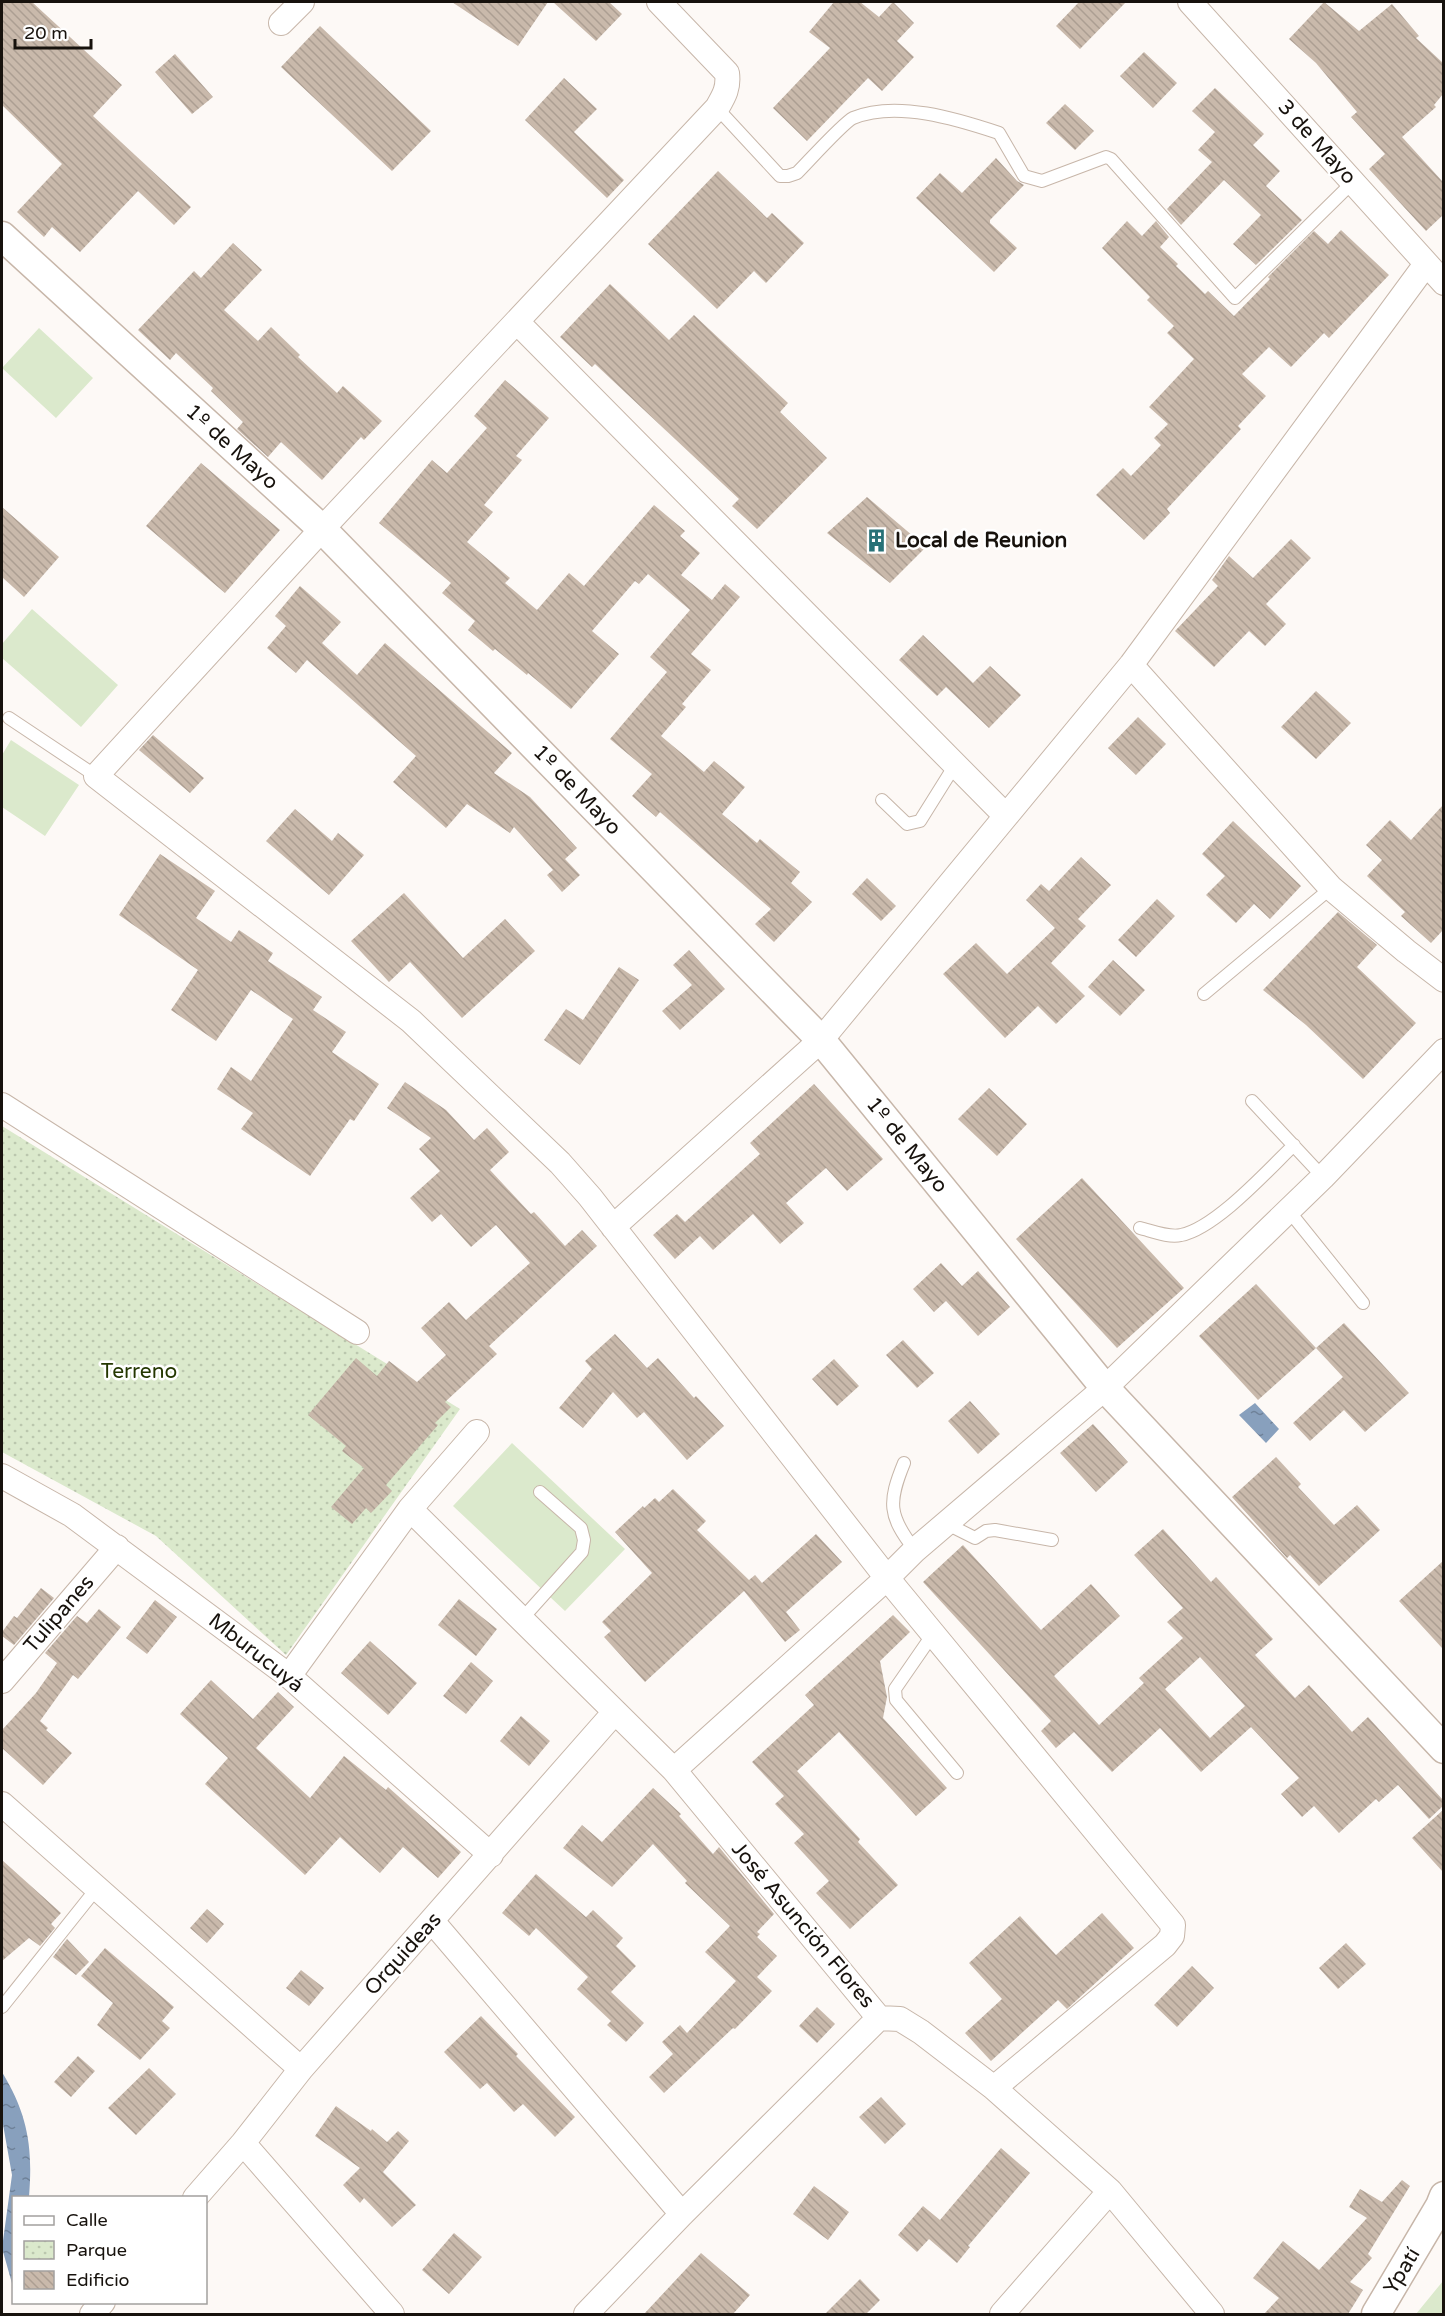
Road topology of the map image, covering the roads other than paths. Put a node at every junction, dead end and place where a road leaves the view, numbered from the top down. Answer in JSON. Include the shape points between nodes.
{"nodes":[{"id":1,"x":303,"y":2,"type":"edge"},
{"id":2,"x":659,"y":2,"type":"edge"},
{"id":3,"x":1190,"y":2,"type":"edge"},
{"id":4,"x":281,"y":23,"type":"dead end"},
{"id":5,"x":717,"y":108,"type":"junction"},
{"id":6,"x":1353,"y":182,"type":"junction"},
{"id":7,"x":2,"y":236,"type":"edge"},
{"id":8,"x":1438,"y":275,"type":"edge"},
{"id":9,"x":517,"y":322,"type":"junction"},
{"id":10,"x":322,"y":529,"type":"junction"},
{"id":11,"x":1131,"y":665,"type":"junction"},
{"id":12,"x":9,"y":718,"type":"dead end"},
{"id":13,"x":955,"y":765,"type":"junction"},
{"id":14,"x":96,"y":776,"type":"junction"},
{"id":15,"x":882,"y":800,"type":"dead end"},
{"id":16,"x":1006,"y":816,"type":"junction"},
{"id":17,"x":1331,"y":888,"type":"junction"},
{"id":18,"x":1443,"y":980,"type":"edge"},
{"id":19,"x":1204,"y":994,"type":"dead end"},
{"id":20,"x":821,"y":1040,"type":"junction"},
{"id":21,"x":1443,"y":1051,"type":"edge"},
{"id":22,"x":1252,"y":1101,"type":"dead end"},
{"id":23,"x":2,"y":1104,"type":"edge"},
{"id":24,"x":1294,"y":1145,"type":"junction"},
{"id":25,"x":1323,"y":1177,"type":"junction"},
{"id":26,"x":1289,"y":1211,"type":"junction"},
{"id":27,"x":613,"y":1227,"type":"junction"},
{"id":28,"x":1140,"y":1228,"type":"dead end"},
{"id":29,"x":1363,"y":1303,"type":"dead end"},
{"id":30,"x":357,"y":1332,"type":"dead end"},
{"id":31,"x":1104,"y":1388,"type":"junction"},
{"id":32,"x":477,"y":1432,"type":"dead end"},
{"id":33,"x":904,"y":1463,"type":"dead end"},
{"id":34,"x":2,"y":1476,"type":"edge"},
{"id":35,"x":540,"y":1492,"type":"dead end"},
{"id":36,"x":410,"y":1509,"type":"junction"},
{"id":37,"x":945,"y":1523,"type":"junction"},
{"id":38,"x":1053,"y":1540,"type":"dead end"},
{"id":39,"x":117,"y":1546,"type":"junction"},
{"id":40,"x":915,"y":1550,"type":"junction"},
{"id":41,"x":887,"y":1578,"type":"junction"},
{"id":42,"x":521,"y":1620,"type":"junction"},
{"id":43,"x":933,"y":1634,"type":"junction"},
{"id":44,"x":289,"y":1676,"type":"junction"},
{"id":45,"x":2,"y":1681,"type":"edge"},
{"id":46,"x":614,"y":1713,"type":"junction"},
{"id":47,"x":1443,"y":1749,"type":"edge"},
{"id":48,"x":675,"y":1770,"type":"junction"},
{"id":49,"x":957,"y":1773,"type":"dead end"},
{"id":50,"x":2,"y":1804,"type":"edge"},
{"id":51,"x":491,"y":1855,"type":"junction"},
{"id":52,"x":97,"y":1888,"type":"junction"},
{"id":53,"x":432,"y":1921,"type":"junction"},
{"id":54,"x":2,"y":2007,"type":"edge"},
{"id":55,"x":879,"y":2018,"type":"junction"},
{"id":56,"x":301,"y":2069,"type":"junction"},
{"id":57,"x":994,"y":2088,"type":"junction"},
{"id":58,"x":243,"y":2143,"type":"junction"},
{"id":59,"x":1110,"y":2191,"type":"junction"},
{"id":60,"x":197,"y":2196,"type":"edge"},
{"id":61,"x":1443,"y":2196,"type":"edge"},
{"id":62,"x":682,"y":2214,"type":"junction"},
{"id":63,"x":392,"y":2314,"type":"edge"},
{"id":64,"x":586,"y":2314,"type":"edge"},
{"id":65,"x":1002,"y":2314,"type":"edge"},
{"id":66,"x":1212,"y":2314,"type":"edge"},
{"id":67,"x":1376,"y":2314,"type":"edge"}],
"edges":[{"from":1,"to":4,"type":"street"},
{"from":2,"to":5,"type":"street","via":[[727,73],[726,93]]},
{"from":3,"to":6,"type":"street","name":"3 de Mayo"},
{"from":5,"to":6,"type":"lane","via":[[780,176],[797,173],[852,119],[883,111],[958,119],[999,133],[1024,176],[1032,179],[1042,181],[1106,157],[1235,298]]},
{"from":5,"to":9,"type":"street"},
{"from":6,"to":8,"type":"street","name":"3 de Mayo"},
{"from":7,"to":10,"type":"street","name":"1º de Mayo"},
{"from":8,"to":11,"type":"street"},
{"from":9,"to":10,"type":"street"},
{"from":9,"to":13,"type":"street"},
{"from":10,"to":14,"type":"street"},
{"from":10,"to":20,"type":"street","name":"1º de Mayo"},
{"from":11,"to":16,"type":"street"},
{"from":11,"to":17,"type":"street"},
{"from":12,"to":14,"type":"lane"},
{"from":13,"to":15,"type":"lane","via":[[920,820],[907,824]]},
{"from":13,"to":16,"type":"street"},
{"from":14,"to":27,"type":"street","via":[[411,1021],[560,1163]]},
{"from":16,"to":20,"type":"street"},
{"from":17,"to":18,"type":"street"},
{"from":17,"to":19,"type":"lane"},
{"from":20,"to":27,"type":"street"},
{"from":20,"to":31,"type":"street","name":"1º de Mayo"},
{"from":21,"to":25,"type":"street"},
{"from":22,"to":24,"type":"lane"},
{"from":23,"to":30,"type":"street"},
{"from":24,"to":25,"type":"lane"},
{"from":24,"to":28,"type":"lane","via":[[1226,1210],[1202,1226],[1181,1236]]},
{"from":25,"to":26,"type":"street"},
{"from":26,"to":29,"type":"lane"},
{"from":26,"to":31,"type":"street"},
{"from":27,"to":41,"type":"street"},
{"from":31,"to":37,"type":"street"},
{"from":31,"to":47,"type":"street","name":"1º de Mayo"},
{"from":32,"to":36,"type":"street"},
{"from":33,"to":40,"type":"lane","via":[[892,1508],[901,1532]]},
{"from":34,"to":39,"type":"street","name":"Mburucuyá","via":[[72,1515]]},
{"from":35,"to":42,"type":"lane","via":[[581,1528],[583,1546],[582,1552]]},
{"from":36,"to":42,"type":"street","name":"José Asunción Flores"},
{"from":36,"to":44,"type":"street"},
{"from":37,"to":38,"type":"lane","via":[[975,1538],[995,1530]]},
{"from":37,"to":40,"type":"street"},
{"from":39,"to":44,"type":"street","name":"Mburucuyá"},
{"from":39,"to":45,"type":"street","name":"Tulipanes"},
{"from":40,"to":41,"type":"street"},
{"from":41,"to":43,"type":"street"},
{"from":41,"to":48,"type":"street"},
{"from":42,"to":46,"type":"street","name":"José Asunción Flores"},
{"from":43,"to":49,"type":"lane","via":[[895,1689],[895,1695]]},
{"from":43,"to":57,"type":"street","via":[[1173,1925],[1172,1936],[1165,1945]]},
{"from":44,"to":51,"type":"street","name":"Mburucuyá"},
{"from":46,"to":48,"type":"street","name":"José Asunción Flores"},
{"from":46,"to":51,"type":"street","name":"Orquideas"},
{"from":48,"to":55,"type":"street","name":"José Asunción Flores"},
{"from":50,"to":52,"type":"street"},
{"from":51,"to":53,"type":"street","name":"Orquideas"},
{"from":52,"to":54,"type":"lane"},
{"from":52,"to":56,"type":"street"},
{"from":53,"to":56,"type":"street","name":"Orquideas"},
{"from":53,"to":62,"type":"street"},
{"from":55,"to":57,"type":"street","name":"José Asunción Flores","via":[[900,2019]]},
{"from":55,"to":62,"type":"street"},
{"from":56,"to":58,"type":"street","name":"Orquideas"},
{"from":57,"to":59,"type":"street","name":"José Asunción Flores"},
{"from":58,"to":60,"type":"street","name":"Orquideas"},
{"from":58,"to":63,"type":"street"},
{"from":59,"to":65,"type":"street"},
{"from":59,"to":66,"type":"street","name":"José Asunción Flores"},
{"from":61,"to":67,"type":"street","name":"Ypatí"},
{"from":62,"to":64,"type":"street"}]}
